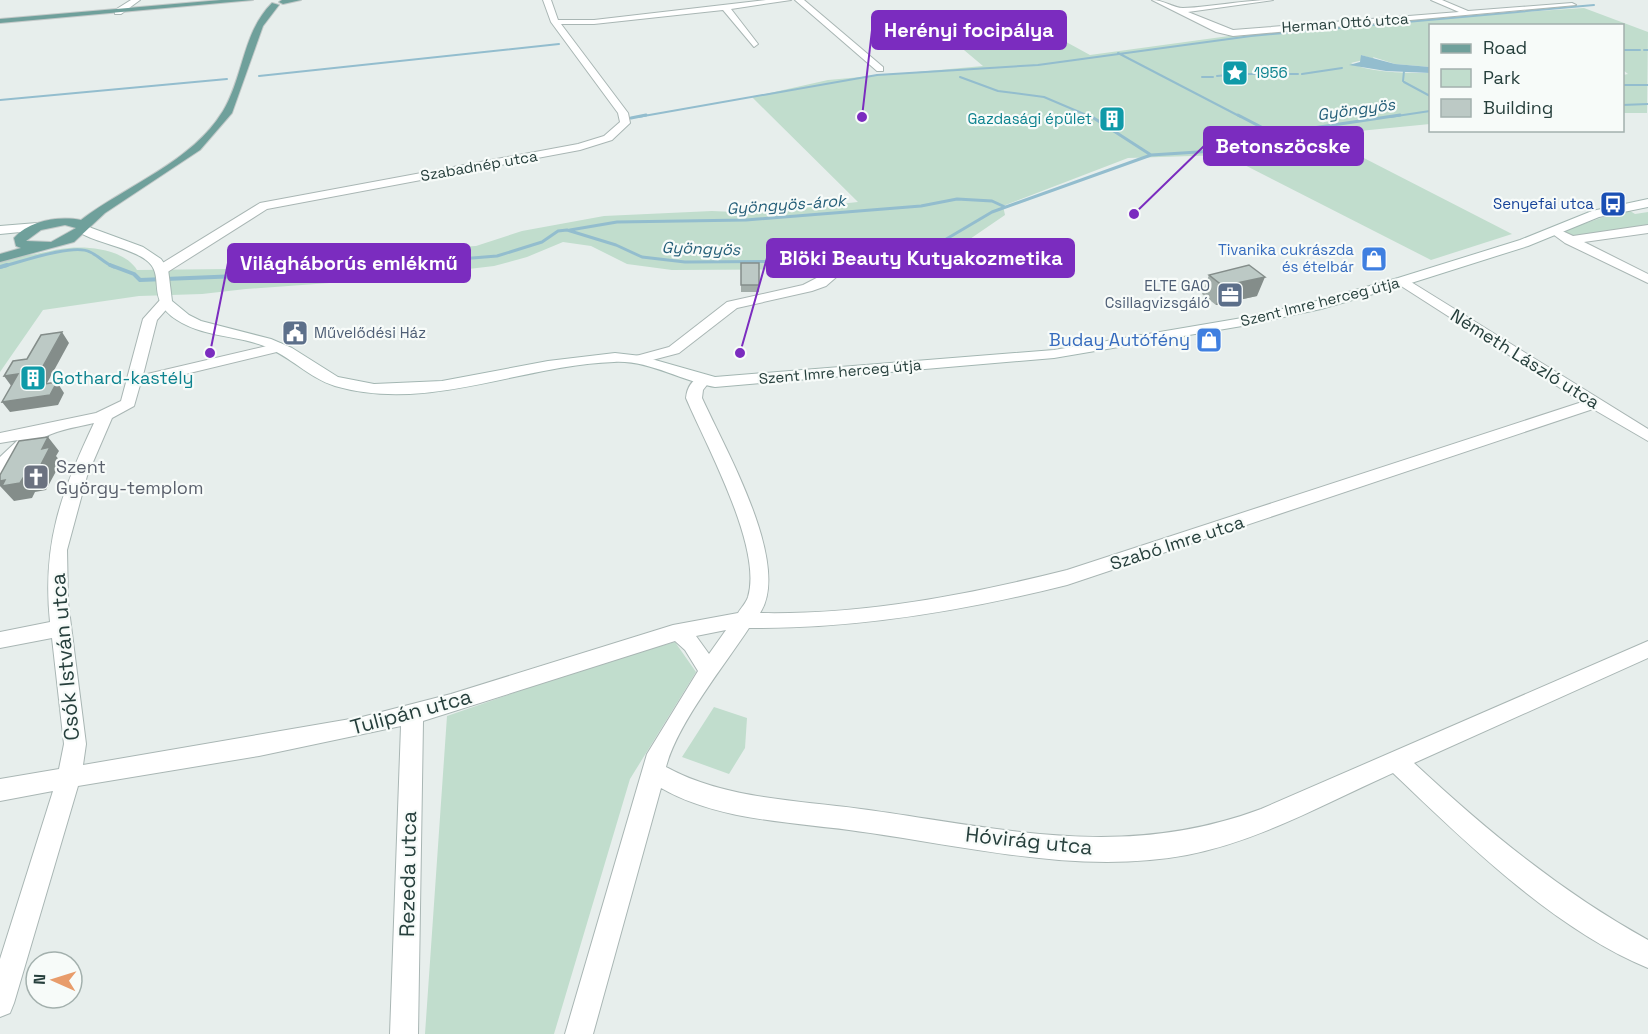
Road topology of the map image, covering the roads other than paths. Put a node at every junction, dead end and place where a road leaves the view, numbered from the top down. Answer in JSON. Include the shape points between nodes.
{"nodes":[{"id":1,"x":136,"y":0,"type":"edge"},
{"id":2,"x":297,"y":0,"type":"edge"},
{"id":3,"x":547,"y":0,"type":"edge"},
{"id":4,"x":787,"y":0,"type":"edge"},
{"id":5,"x":799,"y":0,"type":"edge"},
{"id":6,"x":1156,"y":0,"type":"edge"},
{"id":7,"x":1269,"y":0,"type":"edge"},
{"id":8,"x":1435,"y":0,"type":"edge"},
{"id":9,"x":1559,"y":0,"type":"edge"},
{"id":10,"x":281,"y":2,"type":"edge"},
{"id":11,"x":254,"y":4,"type":"edge"},
{"id":12,"x":725,"y":7,"type":"junction"},
{"id":13,"x":1179,"y":11,"type":"junction"},
{"id":14,"x":118,"y":12,"type":"junction"},
{"id":15,"x":1471,"y":13,"type":"junction"},
{"id":16,"x":0,"y":21,"type":"edge"},
{"id":17,"x":261,"y":21,"type":"junction"},
{"id":18,"x":555,"y":22,"type":"junction"},
{"id":19,"x":754,"y":44,"type":"dead end"},
{"id":20,"x":880,"y":69,"type":"dead end"},
{"id":21,"x":129,"y":194,"type":"junction"},
{"id":22,"x":1648,"y":203,"type":"edge"},
{"id":23,"x":65,"y":221,"type":"junction"},
{"id":24,"x":37,"y":227,"type":"junction"},
{"id":25,"x":82,"y":227,"type":"junction"},
{"id":26,"x":1648,"y":228,"type":"edge"},
{"id":27,"x":0,"y":230,"type":"edge"},
{"id":28,"x":1556,"y":232,"type":"junction"},
{"id":29,"x":0,"y":237,"type":"edge"},
{"id":30,"x":1569,"y":240,"type":"junction"},
{"id":31,"x":20,"y":241,"type":"junction"},
{"id":32,"x":61,"y":243,"type":"junction"},
{"id":33,"x":120,"y":244,"type":"junction"},
{"id":34,"x":42,"y":247,"type":"junction"},
{"id":35,"x":192,"y":250,"type":"junction"},
{"id":36,"x":0,"y":253,"type":"edge"},
{"id":37,"x":150,"y":255,"type":"junction"},
{"id":38,"x":0,"y":258,"type":"edge"},
{"id":39,"x":834,"y":273,"type":"dead end"},
{"id":40,"x":162,"y":277,"type":"junction"},
{"id":41,"x":1648,"y":279,"type":"edge"},
{"id":42,"x":1403,"y":281,"type":"junction"},
{"id":43,"x":165,"y":303,"type":"junction"},
{"id":44,"x":183,"y":318,"type":"junction"},
{"id":45,"x":146,"y":328,"type":"junction"},
{"id":46,"x":280,"y":347,"type":"junction"},
{"id":47,"x":674,"y":350,"type":"junction"},
{"id":48,"x":641,"y":359,"type":"junction"},
{"id":49,"x":667,"y":368,"type":"junction"},
{"id":50,"x":702,"y":381,"type":"junction"},
{"id":51,"x":134,"y":382,"type":"junction"},
{"id":52,"x":1594,"y":403,"type":"junction"},
{"id":53,"x":105,"y":417,"type":"junction"},
{"id":54,"x":50,"y":428,"type":"junction"},
{"id":55,"x":1648,"y":436,"type":"edge"},
{"id":56,"x":0,"y":438,"type":"edge"},
{"id":57,"x":0,"y":469,"type":"edge"},
{"id":58,"x":746,"y":620,"type":"junction"},
{"id":59,"x":62,"y":628,"type":"junction"},
{"id":60,"x":680,"y":633,"type":"junction"},
{"id":61,"x":0,"y":640,"type":"edge"},
{"id":62,"x":1648,"y":649,"type":"edge"},
{"id":63,"x":709,"y":671,"type":"junction"},
{"id":64,"x":412,"y":714,"type":"junction"},
{"id":65,"x":1395,"y":760,"type":"junction"},
{"id":66,"x":653,"y":771,"type":"junction"},
{"id":67,"x":69,"y":777,"type":"junction"},
{"id":68,"x":0,"y":790,"type":"edge"},
{"id":69,"x":1648,"y":955,"type":"edge"},
{"id":70,"x":0,"y":1003,"type":"edge"},
{"id":71,"x":404,"y":1034,"type":"edge"},
{"id":72,"x":579,"y":1034,"type":"edge"}],
"edges":[{"from":1,"to":14,"type":"street"},
{"from":2,"to":10,"type":"main road"},
{"from":3,"to":18,"type":"street","name":"Szabadnép utca"},
{"from":4,"to":12,"type":"street"},
{"from":5,"to":20,"type":"street"},
{"from":6,"to":13,"type":"street"},
{"from":7,"to":13,"type":"street"},
{"from":8,"to":15,"type":"street"},
{"from":9,"to":15,"type":"street","name":"Herman Ottó utca","via":[[1572,5]]},
{"from":10,"to":11,"type":"main road"},
{"from":10,"to":17,"type":"main road"},
{"from":11,"to":14,"type":"main road"},
{"from":11,"to":17,"type":"main road"},
{"from":12,"to":18,"type":"street","via":[[594,22]]},
{"from":12,"to":19,"type":"street"},
{"from":13,"to":15,"type":"street","name":"Herman Ottó utca","via":[[1226,32]]},
{"from":14,"to":16,"type":"main road"},
{"from":17,"to":21,"type":"main road","via":[[239,88],[221,121],[176,164]]},
{"from":18,"to":35,"type":"street","name":"Szabadnép utca","via":[[624,113],[625,123],[616,134],[580,147],[276,203],[252,212]]},
{"from":21,"to":23,"type":"main road"},
{"from":21,"to":25,"type":"main road"},
{"from":22,"to":28,"type":"street","name":"Szent Imre herceg útja","via":[[1596,214]]},
{"from":23,"to":24,"type":"main road"},
{"from":23,"to":25,"type":"main road"},
{"from":24,"to":27,"type":"street"},
{"from":24,"to":31,"type":"main road"},
{"from":25,"to":32,"type":"main road"},
{"from":25,"to":33,"type":"street"},
{"from":26,"to":30,"type":"street"},
{"from":28,"to":30,"type":"street"},
{"from":28,"to":42,"type":"street","name":"Szent Imre herceg útja"},
{"from":29,"to":31,"type":"street"},
{"from":30,"to":41,"type":"street"},
{"from":31,"to":34,"type":"main road"},
{"from":31,"to":36,"type":"main road"},
{"from":32,"to":33,"type":"street"},
{"from":32,"to":34,"type":"main road"},
{"from":33,"to":37,"type":"street"},
{"from":34,"to":38,"type":"main road"},
{"from":35,"to":37,"type":"street"},
{"from":35,"to":40,"type":"street"},
{"from":37,"to":40,"type":"street"},
{"from":39,"to":47,"type":"street","via":[[807,288],[732,305]]},
{"from":40,"to":43,"type":"street"},
{"from":42,"to":50,"type":"street","name":"Szent Imre herceg útja","via":[[1270,317],[1054,354]]},
{"from":42,"to":52,"type":"street","name":"Németh László utca"},
{"from":43,"to":44,"type":"street","name":"Szent Imre herceg útja"},
{"from":43,"to":45,"type":"street"},
{"from":44,"to":45,"type":"street","via":[[157,320]]},
{"from":44,"to":46,"type":"street","name":"Szent Imre herceg útja"},
{"from":45,"to":51,"type":"street"},
{"from":46,"to":48,"type":"street","name":"Szent Imre herceg útja","via":[[325,378],[387,389],[434,386],[614,357]]},
{"from":46,"to":51,"type":"street"},
{"from":47,"to":48,"type":"street"},
{"from":47,"to":49,"type":"street"},
{"from":48,"to":49,"type":"street","name":"Szent Imre herceg útja"},
{"from":49,"to":50,"type":"street","name":"Szent Imre herceg útja"},
{"from":50,"to":58,"type":"street","via":[[694,398],[753,533],[759,556],[761,581],[757,602]]},
{"from":51,"to":53,"type":"street","via":[[128,403]]},
{"from":52,"to":55,"type":"street","name":"Németh László utca"},
{"from":52,"to":58,"type":"street","name":"Szabó Imre utca","via":[[1063,580],[985,597],[863,614],[806,620]]},
{"from":53,"to":54,"type":"street"},
{"from":53,"to":59,"type":"street","name":"Csók István utca","via":[[78,476],[58,549]]},
{"from":54,"to":56,"type":"street"},
{"from":54,"to":57,"type":"street","via":[[17,449]]},
{"from":58,"to":60,"type":"street","name":"Tulipán utca","via":[[710,624]]},
{"from":58,"to":63,"type":"street"},
{"from":59,"to":61,"type":"street"},
{"from":59,"to":67,"type":"street","name":"Csók István utca","via":[[75,744]]},
{"from":60,"to":63,"type":"street"},
{"from":60,"to":64,"type":"street","name":"Tulipán utca","via":[[594,655]]},
{"from":62,"to":65,"type":"street","name":"Hóvirág utca"},
{"from":63,"to":66,"type":"street","via":[[658,754]]},
{"from":64,"to":67,"type":"street","name":"Tulipán utca","via":[[334,732]]},
{"from":64,"to":71,"type":"street","name":"Rezeda utca"},
{"from":65,"to":66,"type":"street","name":"Hóvirág utca","via":[[1238,830],[1201,840],[1136,849],[1026,843],[715,797]]},
{"from":65,"to":69,"type":"street","via":[[1514,867],[1564,906]]},
{"from":66,"to":72,"type":"street"},
{"from":67,"to":68,"type":"street","name":"Tulipán utca"},
{"from":67,"to":70,"type":"street","name":"Csók István utca"}]}
